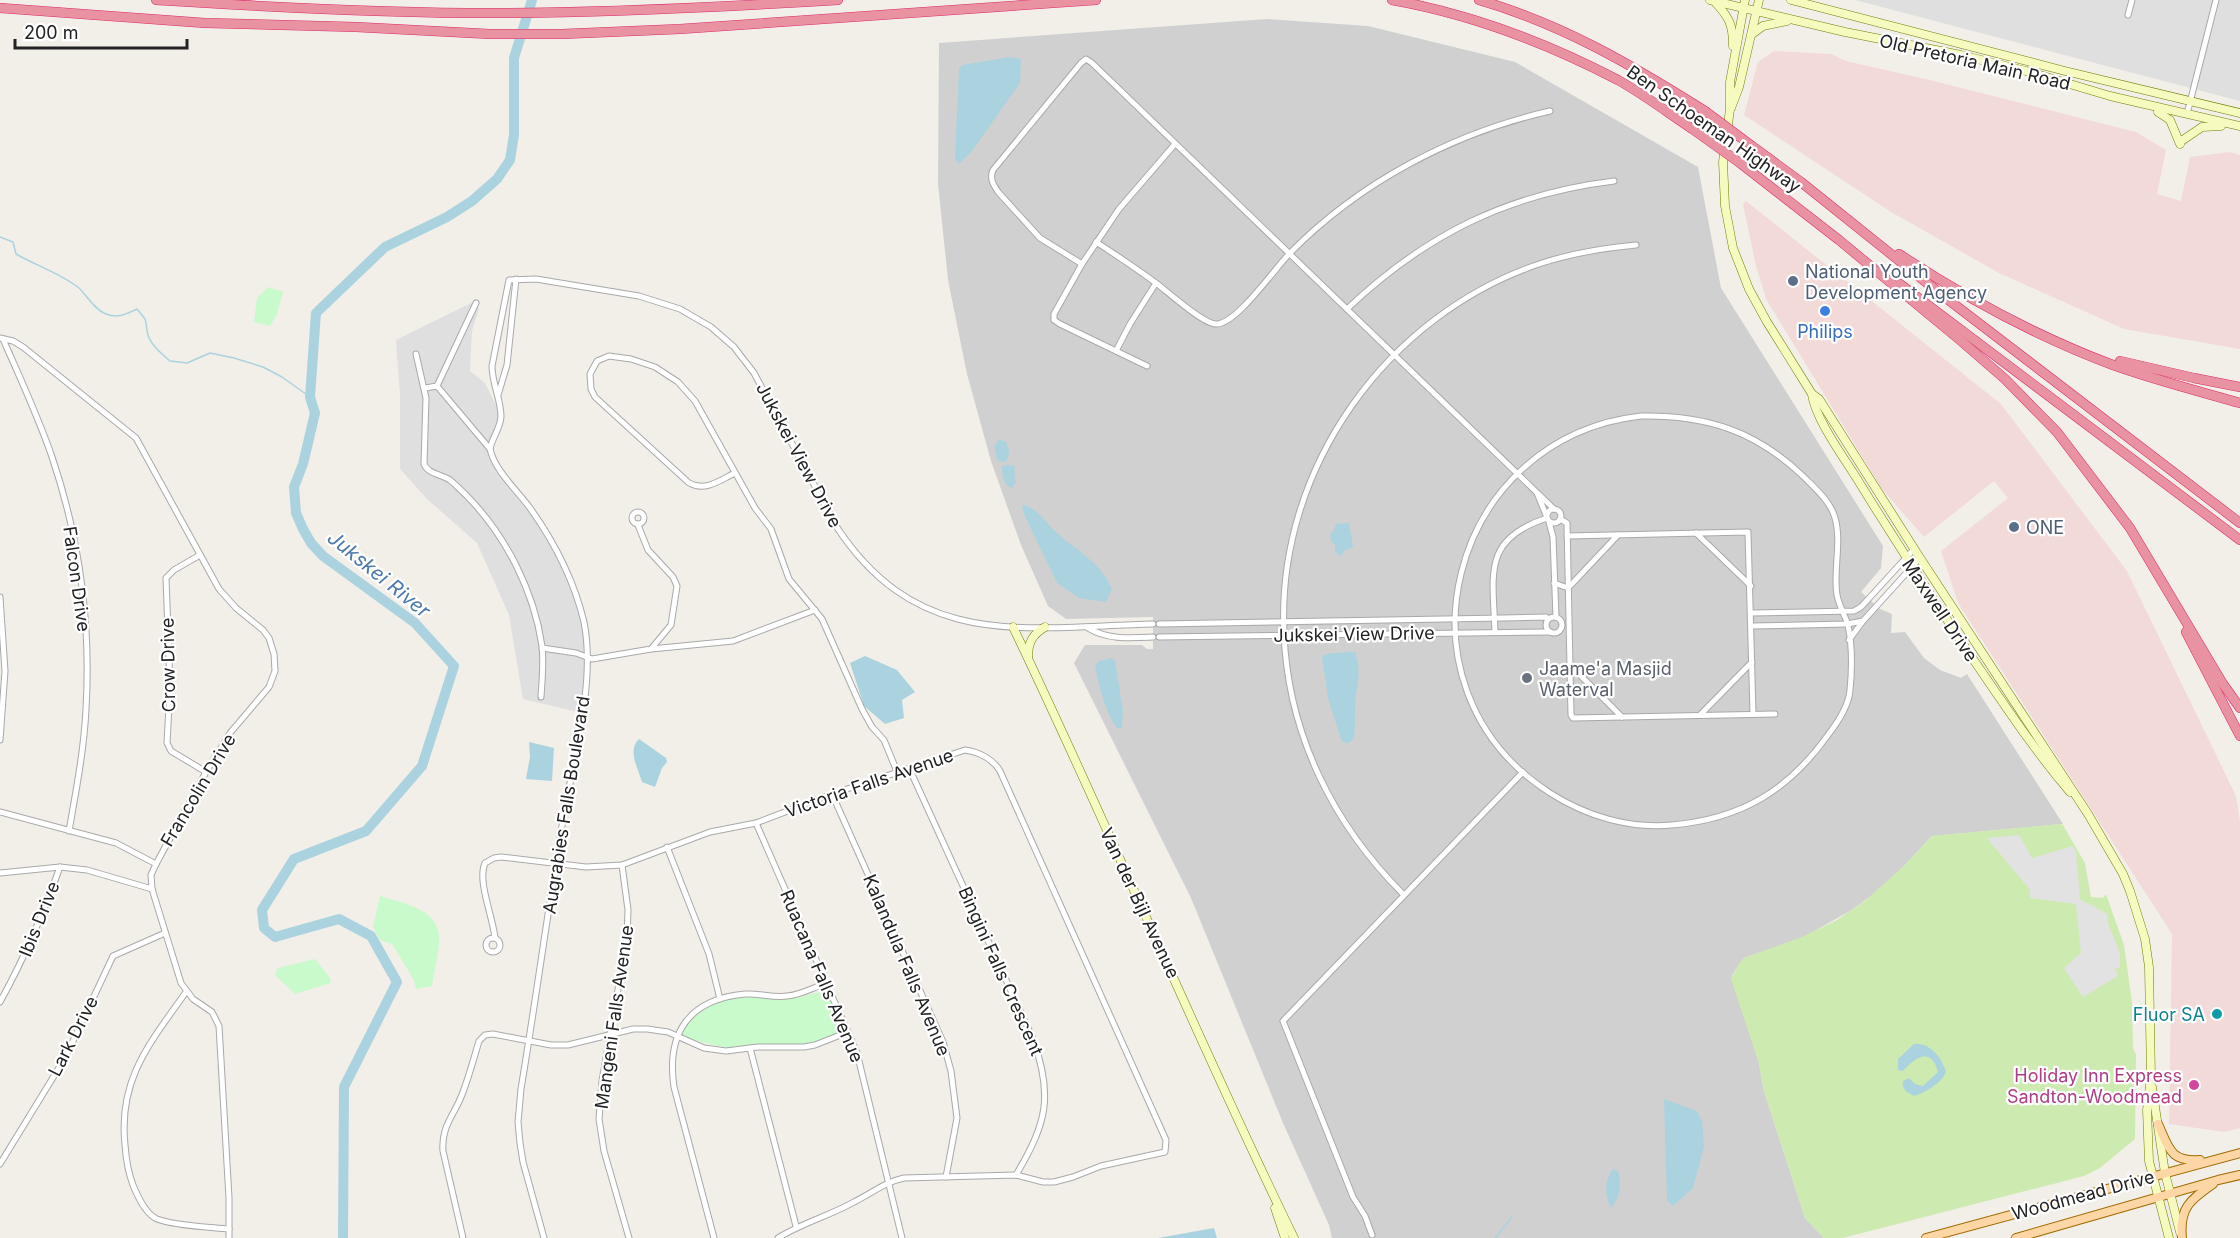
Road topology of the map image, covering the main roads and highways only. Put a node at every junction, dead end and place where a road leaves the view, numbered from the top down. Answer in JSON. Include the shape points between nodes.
{"nodes":[{"id":1,"x":156,"y":0,"type":"edge"},
{"id":2,"x":838,"y":0,"type":"edge"},
{"id":3,"x":1096,"y":0,"type":"edge"},
{"id":4,"x":1392,"y":0,"type":"edge"},
{"id":5,"x":1479,"y":0,"type":"edge"},
{"id":6,"x":1712,"y":0,"type":"edge"},
{"id":7,"x":1759,"y":0,"type":"edge"},
{"id":8,"x":1791,"y":0,"type":"edge"},
{"id":9,"x":1802,"y":2,"type":"edge"},
{"id":10,"x":1745,"y":4,"type":"edge"},
{"id":11,"x":0,"y":8,"type":"edge"},
{"id":12,"x":1757,"y":11,"type":"junction"},
{"id":13,"x":1795,"y":20,"type":"junction"},
{"id":14,"x":1751,"y":35,"type":"junction"},
{"id":15,"x":1733,"y":66,"type":"junction"},
{"id":16,"x":2120,"y":99,"type":"junction"},
{"id":17,"x":1730,"y":109,"type":"junction"},
{"id":18,"x":2240,"y":113,"type":"edge"},
{"id":19,"x":2240,"y":127,"type":"edge"},
{"id":20,"x":1854,"y":225,"type":"junction"},
{"id":21,"x":1839,"y":240,"type":"junction"},
{"id":22,"x":2083,"y":351,"type":"junction"},
{"id":23,"x":2240,"y":387,"type":"edge"},
{"id":24,"x":1812,"y":394,"type":"junction"},
{"id":25,"x":2240,"y":403,"type":"edge"},
{"id":26,"x":2240,"y":523,"type":"edge"},
{"id":27,"x":2240,"y":540,"type":"edge"},
{"id":28,"x":2153,"y":567,"type":"junction"},
{"id":29,"x":1013,"y":627,"type":"road end"},
{"id":30,"x":1046,"y":627,"type":"road end"},
{"id":31,"x":1028,"y":658,"type":"junction"},
{"id":32,"x":2240,"y":708,"type":"edge"},
{"id":33,"x":2240,"y":736,"type":"edge"},
{"id":34,"x":2088,"y":814,"type":"junction"},
{"id":35,"x":2151,"y":1077,"type":"junction"},
{"id":36,"x":2158,"y":1124,"type":"junction"},
{"id":37,"x":2240,"y":1153,"type":"edge"},
{"id":38,"x":2215,"y":1159,"type":"junction"},
{"id":39,"x":2165,"y":1173,"type":"junction"},
{"id":40,"x":2240,"y":1175,"type":"edge"},
{"id":41,"x":2152,"y":1176,"type":"junction"},
{"id":42,"x":1264,"y":1179,"type":"junction"},
{"id":43,"x":2218,"y":1180,"type":"junction"},
{"id":44,"x":2171,"y":1194,"type":"junction"},
{"id":45,"x":2157,"y":1198,"type":"junction"},
{"id":46,"x":1285,"y":1238,"type":"edge"},
{"id":47,"x":1294,"y":1238,"type":"edge"},
{"id":48,"x":1926,"y":1238,"type":"edge"},
{"id":49,"x":2016,"y":1238,"type":"edge"},
{"id":50,"x":2169,"y":1238,"type":"edge"},
{"id":51,"x":2182,"y":1238,"type":"edge"}],
"edges":[{"from":1,"to":2,"type":"highway","via":[[357,11],[492,13],[675,10]]},
{"from":3,"to":11,"type":"highway","via":[[562,34],[205,22]]},
{"from":4,"to":21,"type":"highway","name":"Ben Schoeman Highway","bridge":true,"via":[[1429,6],[1550,48],[1620,81],[1740,163]]},
{"from":5,"to":20,"type":"highway","name":"Ben Schoeman Highway","bridge":true,"via":[[1589,42],[1650,76],[1705,111]]},
{"from":6,"to":10,"type":"main road","name":"Old Pretoria Main Road"},
{"from":6,"to":15,"type":"main road","via":[[1732,26]]},
{"from":7,"to":12,"type":"main road","name":"Maxwell Drive"},
{"from":8,"to":9,"type":"main road","name":"Old Pretoria Main Road"},
{"from":9,"to":18,"type":"main road","name":"Old Pretoria Main Road"},
{"from":10,"to":12,"type":"main road","name":"Old Pretoria Main Road"},
{"from":10,"to":15,"type":"main road","name":"Maxwell Drive"},
{"from":12,"to":13,"type":"main road","name":"Old Pretoria Main Road"},
{"from":12,"to":14,"type":"main road","name":"Maxwell Drive"},
{"from":13,"to":14,"type":"main road","via":[[1768,24]]},
{"from":13,"to":16,"type":"main road","name":"Old Pretoria Main Road","via":[[2026,71]]},
{"from":14,"to":17,"type":"main road","name":"Maxwell Drive"},
{"from":15,"to":17,"type":"main road","name":"Maxwell Drive"},
{"from":16,"to":19,"type":"main road","name":"Old Pretoria Main Road"},
{"from":16,"to":19,"type":"main road","via":[[2166,116],[2180,143],[2207,126]]},
{"from":17,"to":24,"type":"main road","name":"Maxwell Drive","via":[[1723,182],[1733,248],[1757,304]]},
{"from":20,"to":22,"type":"highway","via":[[1978,302]]},
{"from":20,"to":26,"type":"highway"},
{"from":21,"to":27,"type":"highway"},
{"from":21,"to":28,"type":"highway","via":[[2005,380],[2057,432],[2111,500]]},
{"from":22,"to":23,"type":"highway"},
{"from":22,"to":25,"type":"highway","via":[[2114,365]]},
{"from":24,"to":34,"type":"main road","name":"Maxwell Drive","via":[[1819,399]]},
{"from":24,"to":34,"type":"main road","name":"Maxwell Drive","via":[[1827,428],[1905,558],[2047,766]]},
{"from":28,"to":32,"type":"highway"},
{"from":28,"to":33,"type":"highway"},
{"from":29,"to":31,"type":"main road","name":"Van der Bijl Avenue"},
{"from":30,"to":31,"type":"main road","via":[[1030,641]]},
{"from":31,"to":42,"type":"main road","name":"Van der Bijl Avenue"},
{"from":34,"to":35,"type":"main road","name":"Maxwell Drive","via":[[2123,874],[2145,939],[2151,988]]},
{"from":35,"to":36,"type":"main road","name":"Maxwell Drive"},
{"from":35,"to":41,"type":"main road","name":"Maxwell Drive","via":[[2147,1146]]},
{"from":36,"to":38,"type":"main road","via":[[2176,1157],[2190,1161]]},
{"from":36,"to":39,"type":"main road","name":"Maxwell Drive"},
{"from":37,"to":38,"type":"main road","name":"Woodmead Drive"},
{"from":38,"to":39,"type":"main road","name":"Woodmead Drive"},
{"from":39,"to":41,"type":"main road","name":"Woodmead Drive"},
{"from":39,"to":44,"type":"main road","name":"Maxwell Drive"},
{"from":40,"to":43,"type":"main road","name":"Woodmead Drive"},
{"from":41,"to":45,"type":"main road","name":"Maxwell Drive"},
{"from":41,"to":48,"type":"main road","name":"Woodmead Drive"},
{"from":42,"to":46,"type":"main road","name":"Van der Bijl Avenue"},
{"from":42,"to":47,"type":"main road","name":"Van der Bijl Avenue"},
{"from":43,"to":44,"type":"main road","name":"Woodmead Drive"},
{"from":43,"to":51,"type":"main road","via":[[2186,1207],[2181,1222]]},
{"from":44,"to":45,"type":"main road","name":"Woodmead Drive"},
{"from":44,"to":51,"type":"main road","name":"Maxwell Drive"},
{"from":45,"to":49,"type":"main road","name":"Woodmead Drive"},
{"from":45,"to":50,"type":"main road","name":"Maxwell Drive"}]}
